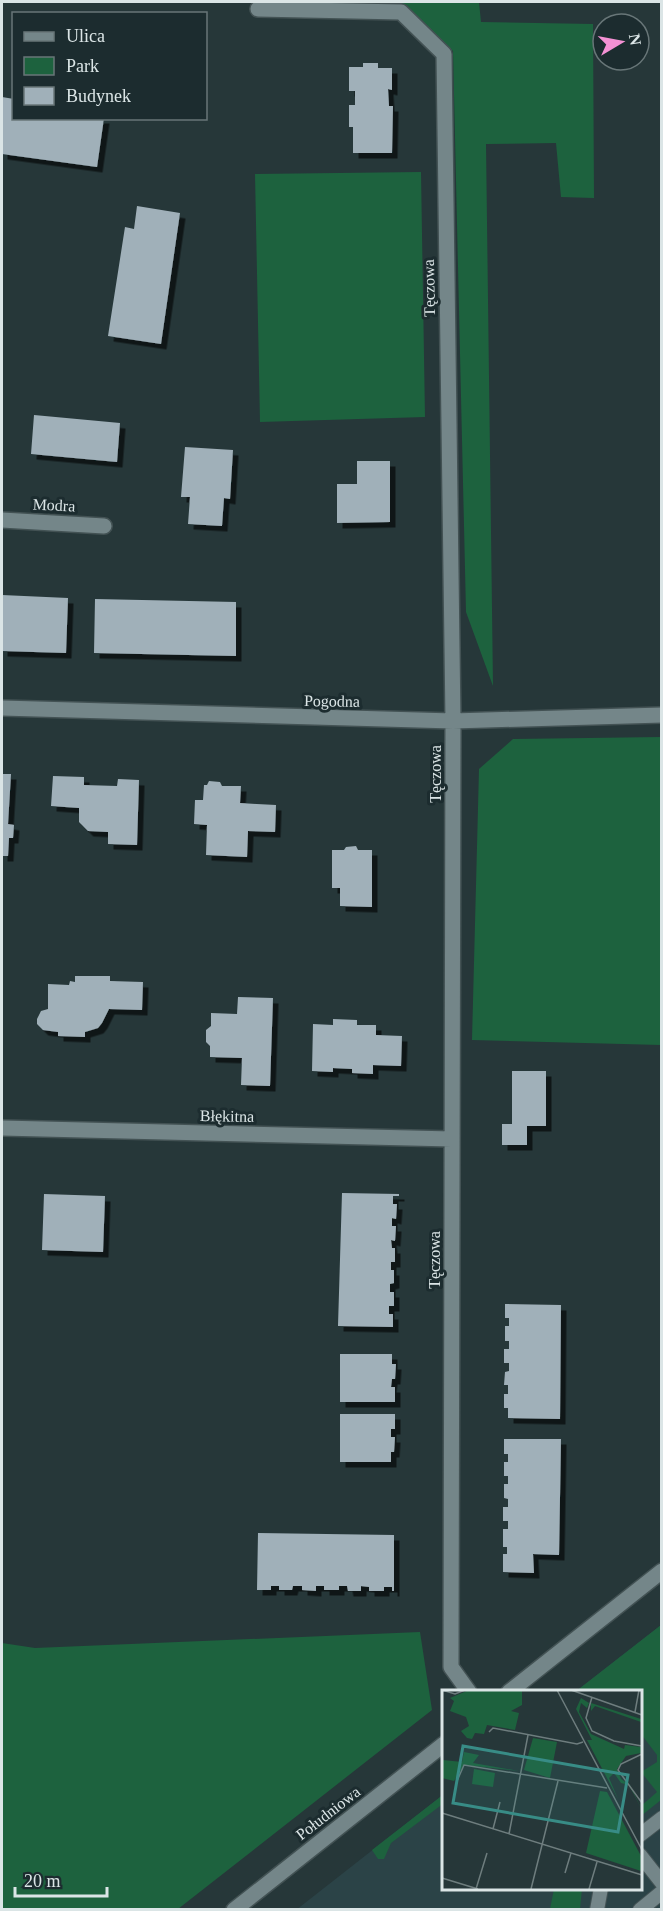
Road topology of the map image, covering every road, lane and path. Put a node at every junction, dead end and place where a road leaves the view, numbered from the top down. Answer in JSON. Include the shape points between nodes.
{"nodes":[{"id":1,"x":258,"y":9,"type":"dead end"},
{"id":2,"x":2,"y":520,"type":"edge"},
{"id":3,"x":104,"y":526,"type":"dead end"},
{"id":4,"x":2,"y":708,"type":"edge"},
{"id":5,"x":662,"y":715,"type":"edge"},
{"id":6,"x":453,"y":721,"type":"junction"},
{"id":7,"x":2,"y":1128,"type":"edge"},
{"id":8,"x":452,"y":1139,"type":"junction"},
{"id":9,"x":662,"y":1571,"type":"edge"},
{"id":10,"x":468,"y":1690,"type":"edge"},
{"id":11,"x":512,"y":1690,"type":"edge"},
{"id":12,"x":442,"y":1746,"type":"edge"},
{"id":13,"x":662,"y":1818,"type":"edge"},
{"id":14,"x":642,"y":1833,"type":"edge"},
{"id":15,"x":642,"y":1858,"type":"edge"},
{"id":16,"x":662,"y":1883,"type":"edge"},
{"id":17,"x":601,"y":1890,"type":"edge"},
{"id":18,"x":662,"y":1892,"type":"edge"},
{"id":19,"x":234,"y":1910,"type":"edge"},
{"id":20,"x":597,"y":1910,"type":"edge"},
{"id":21,"x":640,"y":1910,"type":"edge"}],
"edges":[{"from":1,"to":6,"type":"street","name":"Tęczowa","via":[[401,12],[444,54]]},
{"from":2,"to":3,"type":"street","name":"Modra"},
{"from":4,"to":6,"type":"street","name":"Pogodna"},
{"from":5,"to":6,"type":"street","name":"Pogodna"},
{"from":6,"to":8,"type":"street","name":"Tęczowa"},
{"from":7,"to":8,"type":"street","name":"Błękitna"},
{"from":8,"to":10,"type":"street","name":"Tęczowa","via":[[452,1666]]},
{"from":9,"to":11,"type":"street"},
{"from":12,"to":19,"type":"street","name":"Południowa"},
{"from":13,"to":14,"type":"lane"},
{"from":15,"to":16,"type":"lane"},
{"from":17,"to":20,"type":"lane"},
{"from":18,"to":21,"type":"lane"}]}
